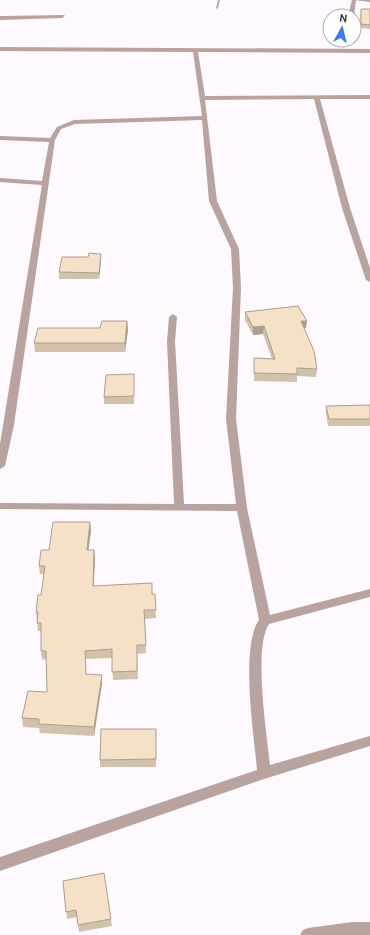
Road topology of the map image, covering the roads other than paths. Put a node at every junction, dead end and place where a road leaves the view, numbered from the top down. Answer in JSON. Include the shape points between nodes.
{"nodes":[{"id":1,"x":219,"y":0,"type":"edge"},
{"id":2,"x":355,"y":0,"type":"edge"},
{"id":3,"x":370,"y":1,"type":"edge"},
{"id":4,"x":217,"y":8,"type":"dead end"},
{"id":5,"x":62,"y":16,"type":"dead end"},
{"id":6,"x":0,"y":18,"type":"edge"},
{"id":7,"x":0,"y":49,"type":"edge"},
{"id":8,"x":195,"y":49,"type":"junction"},
{"id":9,"x":370,"y":51,"type":"edge"},
{"id":10,"x":316,"y":97,"type":"junction"},
{"id":11,"x":370,"y":97,"type":"edge"},
{"id":12,"x":202,"y":98,"type":"junction"},
{"id":13,"x":205,"y":118,"type":"junction"},
{"id":14,"x":0,"y":138,"type":"edge"},
{"id":15,"x":52,"y":140,"type":"junction"},
{"id":16,"x":0,"y":180,"type":"edge"},
{"id":17,"x":46,"y":183,"type":"junction"},
{"id":18,"x":370,"y":280,"type":"edge"},
{"id":19,"x":173,"y":317,"type":"dead end"},
{"id":20,"x":0,"y":466,"type":"edge"},
{"id":21,"x":0,"y":506,"type":"edge"},
{"id":22,"x":179,"y":508,"type":"junction"},
{"id":23,"x":242,"y":508,"type":"junction"},
{"id":24,"x":370,"y":593,"type":"edge"},
{"id":25,"x":265,"y":621,"type":"junction"},
{"id":26,"x":370,"y":741,"type":"edge"},
{"id":27,"x":264,"y":773,"type":"junction"},
{"id":28,"x":0,"y":864,"type":"edge"},
{"id":29,"x":370,"y":929,"type":"edge"},
{"id":30,"x":308,"y":935,"type":"edge"}],
"edges":[{"from":1,"to":4,"type":"lane"},
{"from":2,"to":3,"type":"street"},
{"from":5,"to":6,"type":"street"},
{"from":7,"to":8,"type":"street"},
{"from":8,"to":9,"type":"street","via":[[343,48]]},
{"from":8,"to":12,"type":"street"},
{"from":10,"to":11,"type":"street"},
{"from":10,"to":12,"type":"street"},
{"from":10,"to":18,"type":"street","via":[[346,208]]},
{"from":12,"to":13,"type":"street"},
{"from":13,"to":15,"type":"street","via":[[74,122],[59,128]]},
{"from":13,"to":23,"type":"street","via":[[213,201],[233,242],[237,261],[231,419]]},
{"from":14,"to":15,"type":"street"},
{"from":15,"to":17,"type":"street"},
{"from":16,"to":17,"type":"street"},
{"from":17,"to":20,"type":"street","via":[[9,425]]},
{"from":19,"to":22,"type":"street","via":[[171,341]]},
{"from":21,"to":22,"type":"street"},
{"from":22,"to":23,"type":"street"},
{"from":23,"to":25,"type":"street"},
{"from":24,"to":25,"type":"street"},
{"from":25,"to":27,"type":"street","via":[[256,638],[255,665]]},
{"from":26,"to":27,"type":"street"},
{"from":27,"to":28,"type":"street"},
{"from":29,"to":30,"type":"street"}]}
